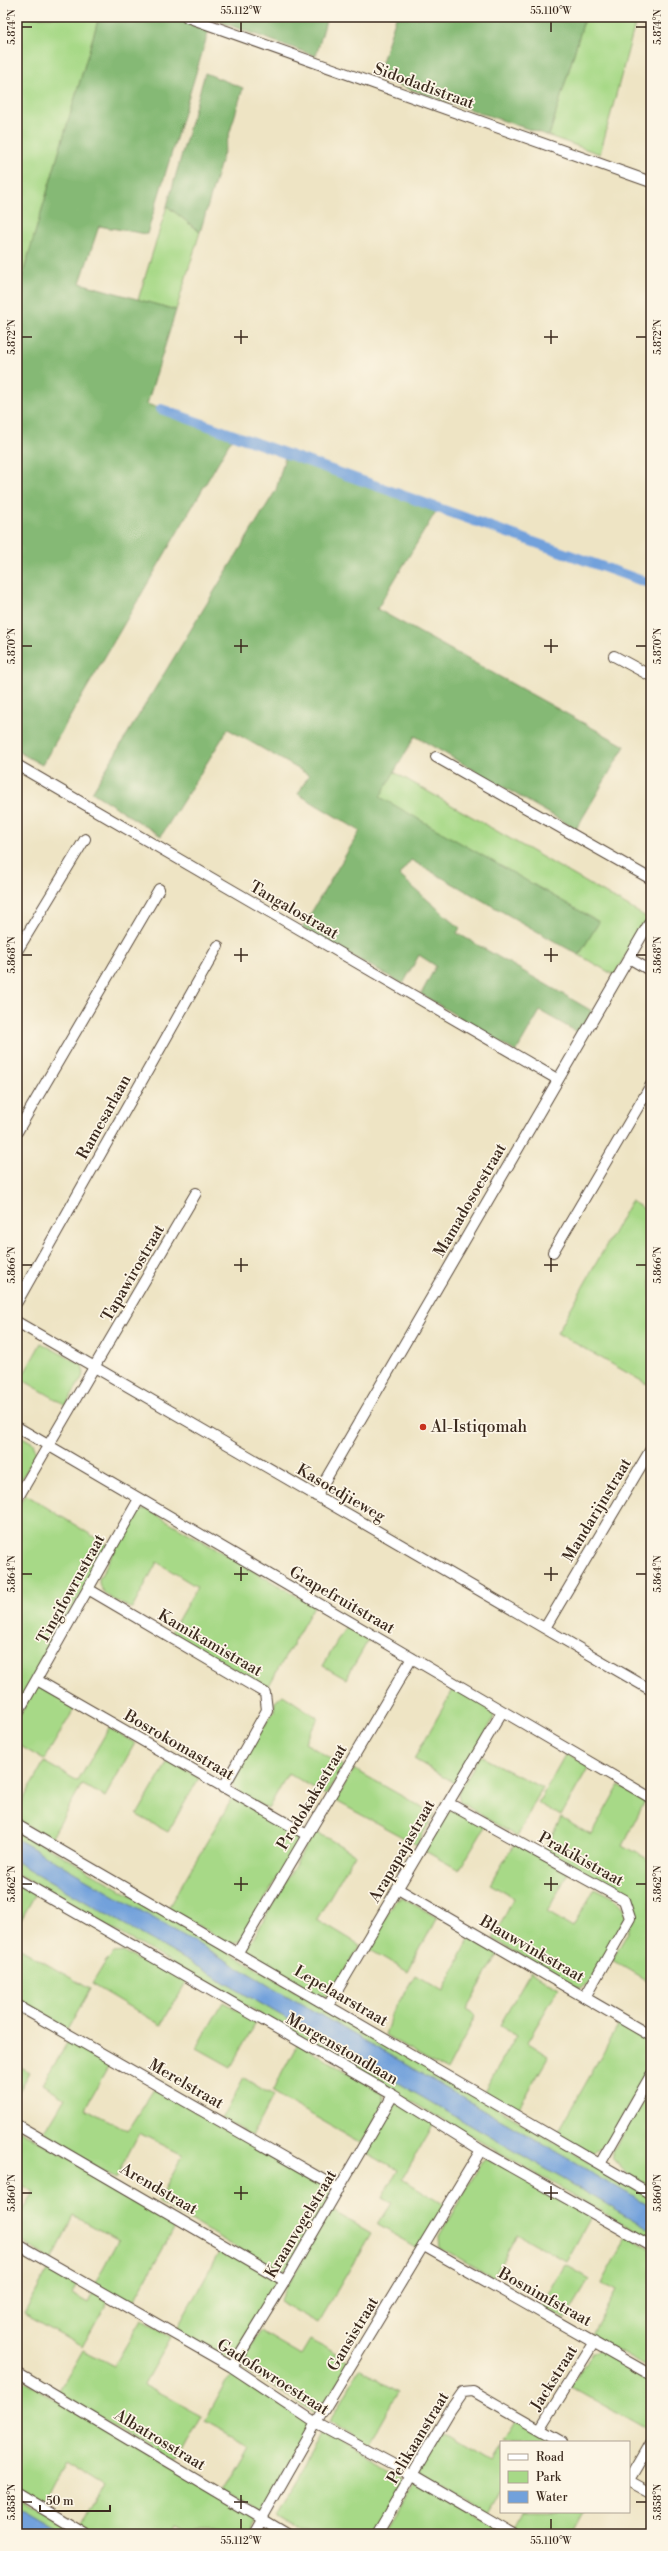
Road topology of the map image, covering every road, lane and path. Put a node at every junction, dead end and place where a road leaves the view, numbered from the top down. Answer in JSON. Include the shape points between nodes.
{"nodes":[{"id":1,"x":187,"y":17,"type":"edge"},
{"id":2,"x":651,"y":182,"type":"edge"},
{"id":3,"x":614,"y":656,"type":"dead end"},
{"id":4,"x":651,"y":676,"type":"edge"},
{"id":5,"x":436,"y":757,"type":"dead end"},
{"id":6,"x":17,"y":765,"type":"edge"},
{"id":7,"x":85,"y":839,"type":"dead end"},
{"id":8,"x":651,"y":879,"type":"edge"},
{"id":9,"x":159,"y":888,"type":"dead end"},
{"id":10,"x":651,"y":920,"type":"edge"},
{"id":11,"x":218,"y":946,"type":"dead end"},
{"id":12,"x":17,"y":952,"type":"edge"},
{"id":13,"x":630,"y":958,"type":"junction"},
{"id":14,"x":651,"y":971,"type":"edge"},
{"id":15,"x":557,"y":1079,"type":"junction"},
{"id":16,"x":651,"y":1085,"type":"edge"},
{"id":17,"x":17,"y":1132,"type":"edge"},
{"id":18,"x":196,"y":1193,"type":"dead end"},
{"id":19,"x":553,"y":1252,"type":"dead end"},
{"id":20,"x":17,"y":1302,"type":"edge"},
{"id":21,"x":17,"y":1322,"type":"edge"},
{"id":22,"x":96,"y":1367,"type":"junction"},
{"id":23,"x":17,"y":1427,"type":"edge"},
{"id":24,"x":49,"y":1446,"type":"junction"},
{"id":25,"x":651,"y":1449,"type":"edge"},
{"id":26,"x":316,"y":1496,"type":"junction"},
{"id":27,"x":17,"y":1499,"type":"edge"},
{"id":28,"x":139,"y":1499,"type":"junction"},
{"id":29,"x":88,"y":1589,"type":"junction"},
{"id":30,"x":545,"y":1628,"type":"junction"},
{"id":31,"x":412,"y":1658,"type":"junction"},
{"id":32,"x":37,"y":1680,"type":"junction"},
{"id":33,"x":651,"y":1690,"type":"edge"},
{"id":34,"x":502,"y":1712,"type":"junction"},
{"id":35,"x":17,"y":1714,"type":"edge"},
{"id":36,"x":223,"y":1788,"type":"junction"},
{"id":37,"x":651,"y":1798,"type":"edge"},
{"id":38,"x":448,"y":1803,"type":"junction"},
{"id":39,"x":17,"y":1825,"type":"edge"},
{"id":40,"x":307,"y":1835,"type":"junction"},
{"id":41,"x":17,"y":1879,"type":"edge"},
{"id":42,"x":398,"y":1889,"type":"junction"},
{"id":43,"x":238,"y":1952,"type":"junction"},
{"id":44,"x":585,"y":1997,"type":"junction"},
{"id":45,"x":17,"y":2005,"type":"edge"},
{"id":46,"x":328,"y":2006,"type":"junction"},
{"id":47,"x":651,"y":2036,"type":"edge"},
{"id":48,"x":651,"y":2075,"type":"edge"},
{"id":49,"x":393,"y":2095,"type":"junction"},
{"id":50,"x":17,"y":2125,"type":"edge"},
{"id":51,"x":481,"y":2150,"type":"junction"},
{"id":52,"x":600,"y":2164,"type":"junction"},
{"id":53,"x":339,"y":2189,"type":"junction"},
{"id":54,"x":651,"y":2194,"type":"edge"},
{"id":55,"x":17,"y":2244,"type":"edge"},
{"id":56,"x":424,"y":2246,"type":"junction"},
{"id":57,"x":651,"y":2246,"type":"edge"},
{"id":58,"x":285,"y":2281,"type":"junction"},
{"id":59,"x":594,"y":2342,"type":"junction"},
{"id":60,"x":232,"y":2367,"type":"junction"},
{"id":61,"x":17,"y":2373,"type":"edge"},
{"id":62,"x":651,"y":2375,"type":"edge"},
{"id":63,"x":316,"y":2423,"type":"junction"},
{"id":64,"x":540,"y":2429,"type":"junction"},
{"id":65,"x":560,"y":2441,"type":"edge"},
{"id":66,"x":651,"y":2442,"type":"edge"},
{"id":67,"x":413,"y":2475,"type":"junction"},
{"id":68,"x":630,"y":2478,"type":"edge"},
{"id":69,"x":630,"y":2481,"type":"edge"},
{"id":70,"x":17,"y":2493,"type":"edge"},
{"id":71,"x":651,"y":2493,"type":"edge"},
{"id":72,"x":261,"y":2520,"type":"junction"},
{"id":73,"x":85,"y":2534,"type":"edge"},
{"id":74,"x":253,"y":2534,"type":"edge"},
{"id":75,"x":287,"y":2534,"type":"edge"},
{"id":76,"x":378,"y":2534,"type":"edge"},
{"id":77,"x":514,"y":2534,"type":"edge"}],
"edges":[{"from":1,"to":2,"type":"street","name":"Sidodadistraat"},
{"from":3,"to":4,"type":"street"},
{"from":5,"to":8,"type":"street"},
{"from":6,"to":15,"type":"street","name":"Tangalostraat"},
{"from":7,"to":12,"type":"street"},
{"from":9,"to":17,"type":"street"},
{"from":10,"to":13,"type":"street","name":"Mamadosoestraat"},
{"from":11,"to":20,"type":"street","name":"Ramesarlaan"},
{"from":13,"to":14,"type":"street"},
{"from":13,"to":15,"type":"street","name":"Mamadosoestraat"},
{"from":15,"to":26,"type":"street","name":"Mamadosoestraat"},
{"from":16,"to":19,"type":"street"},
{"from":18,"to":22,"type":"street","name":"Tapawirostraat"},
{"from":21,"to":22,"type":"street","name":"Kasoedjieweg"},
{"from":22,"to":24,"type":"street","name":"Tapawirostraat"},
{"from":22,"to":26,"type":"street","name":"Kasoedjieweg"},
{"from":23,"to":24,"type":"street","name":"Grapefruitstraat"},
{"from":24,"to":27,"type":"street","name":"Tapawirostraat"},
{"from":24,"to":28,"type":"street","name":"Grapefruitstraat"},
{"from":25,"to":30,"type":"street","name":"Mandarijnstraat"},
{"from":26,"to":30,"type":"street","name":"Kasoedjieweg"},
{"from":28,"to":29,"type":"street","name":"Tingifowrustraat"},
{"from":28,"to":31,"type":"street","name":"Grapefruitstraat"},
{"from":29,"to":32,"type":"street","name":"Tingifowrustraat"},
{"from":29,"to":36,"type":"street","name":"Kamikamistraat","via":[[265,1693],[267,1710]]},
{"from":30,"to":33,"type":"street","name":"Kasoedjieweg"},
{"from":31,"to":34,"type":"street","name":"Grapefruitstraat"},
{"from":31,"to":40,"type":"street","name":"Prodokakastraat"},
{"from":32,"to":35,"type":"street","name":"Tingifowrustraat"},
{"from":32,"to":36,"type":"street","name":"Bosrokomastraat"},
{"from":34,"to":37,"type":"street","name":"Grapefruitstraat"},
{"from":34,"to":38,"type":"street","name":"Arapapajastraat"},
{"from":36,"to":40,"type":"street","name":"Bosrokomastraat"},
{"from":38,"to":42,"type":"street","name":"Arapapajastraat"},
{"from":38,"to":44,"type":"street","name":"Prakikistraat","via":[[624,1900],[630,1918]]},
{"from":39,"to":43,"type":"street","name":"Lepelaarstraat"},
{"from":40,"to":43,"type":"street","name":"Prodokakastraat"},
{"from":41,"to":49,"type":"street","name":"Morgenstondlaan"},
{"from":42,"to":44,"type":"street","name":"Blauwvinkstraat"},
{"from":42,"to":46,"type":"street","name":"Arapapajastraat"},
{"from":43,"to":46,"type":"street","name":"Lepelaarstraat"},
{"from":44,"to":47,"type":"street","name":"Blauwvinkstraat"},
{"from":45,"to":53,"type":"street","name":"Merelstraat"},
{"from":46,"to":52,"type":"street","name":"Lepelaarstraat"},
{"from":48,"to":52,"type":"street"},
{"from":49,"to":51,"type":"street","name":"Morgenstondlaan"},
{"from":49,"to":53,"type":"street","name":"Kraanvogelstraat"},
{"from":50,"to":58,"type":"street","name":"Arendstraat"},
{"from":51,"to":56,"type":"street","name":"Gansistraat"},
{"from":51,"to":57,"type":"street","name":"Morgenstondlaan"},
{"from":52,"to":54,"type":"street","name":"Lepelaarstraat"},
{"from":53,"to":58,"type":"street","name":"Kraanvogelstraat"},
{"from":55,"to":60,"type":"street","name":"Gadofowroestraat"},
{"from":56,"to":59,"type":"street","name":"Bosnimfstraat"},
{"from":56,"to":63,"type":"street","name":"Gansistraat"},
{"from":58,"to":60,"type":"street","name":"Kraanvogelstraat"},
{"from":59,"to":62,"type":"street","name":"Bosnimfstraat"},
{"from":59,"to":64,"type":"street","name":"Jackstraat"},
{"from":60,"to":63,"type":"street","name":"Gadofowroestraat"},
{"from":61,"to":72,"type":"street","name":"Albatrosstraat","via":[[176,2466]]},
{"from":63,"to":67,"type":"street","name":"Gadofowroestraat"},
{"from":63,"to":72,"type":"street","name":"Gansistraat"},
{"from":64,"to":65,"type":"street","name":"Pelikaanstraat"},
{"from":64,"to":67,"type":"street","name":"Pelikaanstraat","via":[[473,2391],[463,2392]]},
{"from":66,"to":68,"type":"street"},
{"from":67,"to":76,"type":"street","name":"Pelikaanstraat"},
{"from":67,"to":77,"type":"street","name":"Gadofowroestraat"},
{"from":69,"to":71,"type":"street"},
{"from":70,"to":73,"type":"street"},
{"from":72,"to":74,"type":"street","name":"Gansistraat"},
{"from":72,"to":75,"type":"street","name":"Albatrosstraat"}]}
